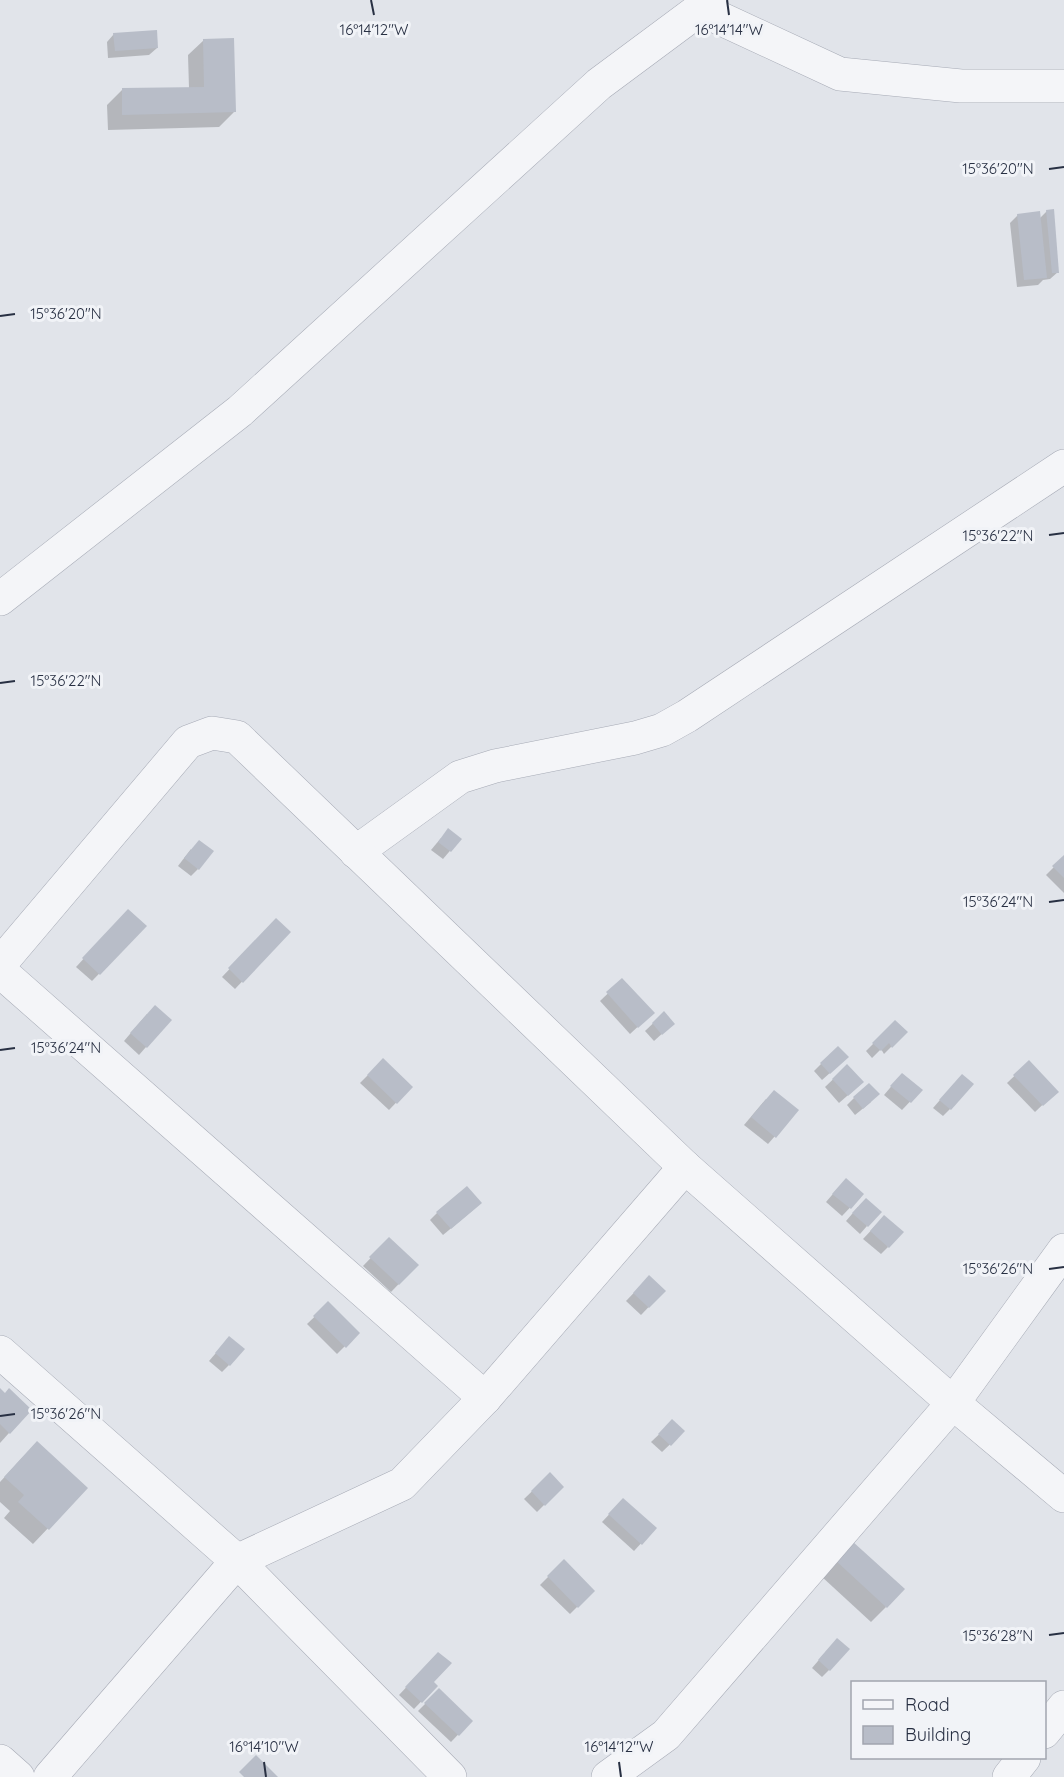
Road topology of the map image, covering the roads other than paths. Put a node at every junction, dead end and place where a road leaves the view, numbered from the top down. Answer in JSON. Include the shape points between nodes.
{"nodes":[{"id":1,"x":706,"y":4,"type":"edge"},
{"id":2,"x":1064,"y":86,"type":"edge"},
{"id":3,"x":1064,"y":466,"type":"edge"},
{"id":4,"x":0,"y":599,"type":"edge"},
{"id":5,"x":356,"y":852,"type":"junction"},
{"id":6,"x":0,"y":964,"type":"edge"},
{"id":7,"x":0,"y":971,"type":"edge"},
{"id":8,"x":685,"y":1167,"type":"junction"},
{"id":9,"x":1064,"y":1250,"type":"edge"},
{"id":10,"x":0,"y":1352,"type":"edge"},
{"id":11,"x":485,"y":1398,"type":"junction"},
{"id":12,"x":953,"y":1403,"type":"junction"},
{"id":13,"x":1064,"y":1496,"type":"edge"},
{"id":14,"x":237,"y":1561,"type":"junction"},
{"id":15,"x":1064,"y":1707,"type":"edge"},
{"id":16,"x":1046,"y":1730,"type":"edge"},
{"id":17,"x":1023,"y":1759,"type":"edge"},
{"id":18,"x":0,"y":1761,"type":"edge"},
{"id":19,"x":18,"y":1777,"type":"edge"},
{"id":20,"x":50,"y":1777,"type":"edge"},
{"id":21,"x":450,"y":1777,"type":"edge"},
{"id":22,"x":608,"y":1777,"type":"edge"},
{"id":23,"x":1009,"y":1777,"type":"edge"}],
"edges":[{"from":1,"to":2,"type":"street","via":[[840,74],[961,87]]},
{"from":1,"to":4,"type":"street","via":[[599,84],[240,411]]},
{"from":3,"to":5,"type":"street","via":[[662,730],[460,777]]},
{"from":5,"to":6,"type":"street","via":[[237,737],[212,733],[188,742]]},
{"from":5,"to":8,"type":"street"},
{"from":7,"to":11,"type":"street"},
{"from":8,"to":11,"type":"street"},
{"from":8,"to":12,"type":"street"},
{"from":9,"to":12,"type":"street"},
{"from":10,"to":14,"type":"street"},
{"from":11,"to":14,"type":"street","via":[[402,1484]]},
{"from":12,"to":13,"type":"street"},
{"from":12,"to":22,"type":"street","via":[[666,1735]]},
{"from":14,"to":20,"type":"street"},
{"from":14,"to":21,"type":"street"},
{"from":15,"to":16,"type":"street"},
{"from":17,"to":23,"type":"street"},
{"from":18,"to":19,"type":"street"}]}
